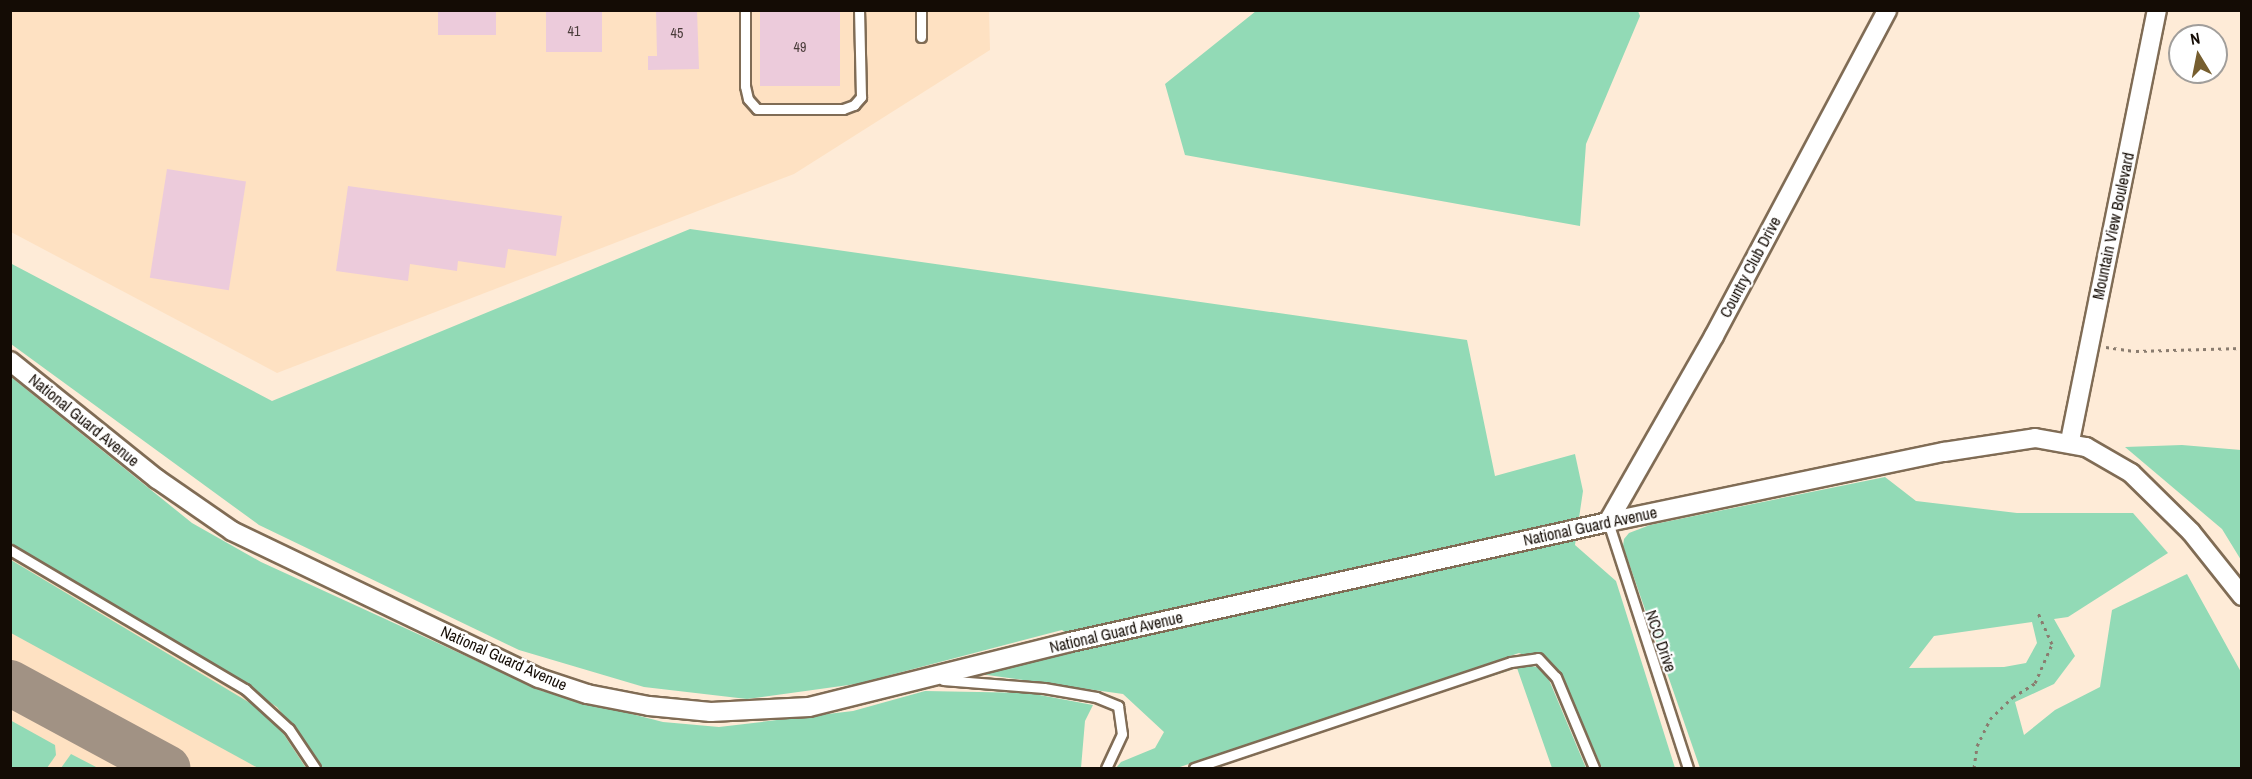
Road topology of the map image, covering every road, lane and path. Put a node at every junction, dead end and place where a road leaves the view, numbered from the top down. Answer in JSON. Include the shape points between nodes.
{"nodes":[{"id":1,"x":745,"y":10,"type":"edge"},
{"id":2,"x":859,"y":10,"type":"edge"},
{"id":3,"x":921,"y":10,"type":"edge"},
{"id":4,"x":1887,"y":10,"type":"edge"},
{"id":5,"x":2157,"y":10,"type":"edge"},
{"id":6,"x":921,"y":37,"type":"dead end"},
{"id":7,"x":2089,"y":345,"type":"junction"},
{"id":8,"x":2241,"y":348,"type":"edge"},
{"id":9,"x":10,"y":361,"type":"edge"},
{"id":10,"x":2070,"y":441,"type":"junction"},
{"id":11,"x":1608,"y":522,"type":"junction"},
{"id":12,"x":10,"y":550,"type":"edge"},
{"id":13,"x":2241,"y":596,"type":"edge"},
{"id":14,"x":2038,"y":612,"type":"dead end"},
{"id":15,"x":923,"y":679,"type":"junction"},
{"id":16,"x":315,"y":768,"type":"edge"},
{"id":17,"x":1106,"y":768,"type":"edge"},
{"id":18,"x":1194,"y":768,"type":"edge"},
{"id":19,"x":1594,"y":768,"type":"edge"},
{"id":20,"x":1688,"y":768,"type":"edge"},
{"id":21,"x":1974,"y":768,"type":"edge"}],
"edges":[{"from":1,"to":2,"type":"lane","via":[[745,86],[748,99],[757,109],[843,109],[854,105],[861,97]]},
{"from":3,"to":6,"type":"lane"},
{"from":4,"to":11,"type":"street","name":"Country Club Drive","via":[[1714,336]]},
{"from":5,"to":7,"type":"street","name":"Mountain View Boulevard"},
{"from":7,"to":8,"type":"path","via":[[2136,351]]},
{"from":7,"to":10,"type":"street","name":"Mountain View Boulevard"},
{"from":9,"to":15,"type":"street","name":"National Guard Avenue","via":[[157,480],[232,531],[539,678],[597,696],[711,712],[809,707]]},
{"from":10,"to":11,"type":"street","name":"National Guard Avenue","via":[[2035,438],[1989,444]]},
{"from":10,"to":13,"type":"street","name":"National Guard Avenue","via":[[2101,453],[2142,483],[2191,532]]},
{"from":11,"to":15,"type":"street","name":"National Guard Avenue","via":[[1070,642]]},
{"from":11,"to":20,"type":"lane","name":"NCO Drive"},
{"from":12,"to":16,"type":"lane","via":[[244,689],[289,729]]},
{"from":14,"to":21,"type":"path","via":[[2052,644],[2035,683],[1990,719],[1977,746]]},
{"from":15,"to":17,"type":"lane","via":[[1044,688],[1096,697],[1118,706],[1122,735]]},
{"from":18,"to":19,"type":"lane","via":[[1510,662],[1538,658],[1556,677]]}]}
